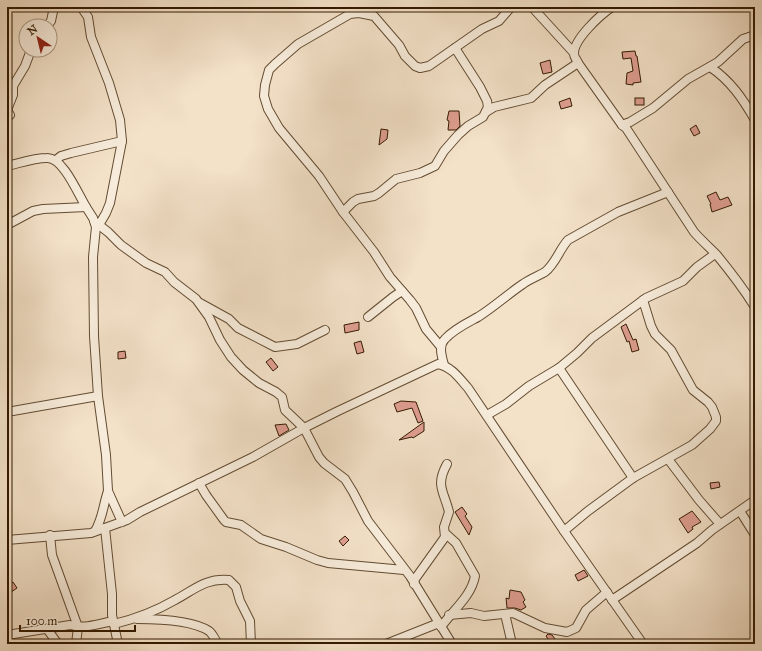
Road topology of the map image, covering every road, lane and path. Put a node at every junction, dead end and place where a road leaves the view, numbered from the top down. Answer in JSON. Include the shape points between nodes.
{"nodes":[{"id":1,"x":54,"y":7,"type":"edge"},
{"id":2,"x":81,"y":7,"type":"edge"},
{"id":3,"x":511,"y":7,"type":"edge"},
{"id":4,"x":533,"y":7,"type":"edge"},
{"id":5,"x":612,"y":7,"type":"edge"},
{"id":6,"x":52,"y":18,"type":"edge"},
{"id":7,"x":755,"y":35,"type":"edge"},
{"id":8,"x":455,"y":48,"type":"junction"},
{"id":9,"x":574,"y":53,"type":"junction"},
{"id":10,"x":28,"y":58,"type":"edge"},
{"id":11,"x":578,"y":63,"type":"junction"},
{"id":12,"x":710,"y":67,"type":"junction"},
{"id":13,"x":7,"y":110,"type":"edge"},
{"id":14,"x":485,"y":113,"type":"junction"},
{"id":15,"x":7,"y":118,"type":"edge"},
{"id":16,"x":755,"y":120,"type":"edge"},
{"id":17,"x":622,"y":125,"type":"junction"},
{"id":18,"x":122,"y":141,"type":"junction"},
{"id":19,"x":56,"y":160,"type":"junction"},
{"id":20,"x":7,"y":166,"type":"edge"},
{"id":21,"x":668,"y":192,"type":"junction"},
{"id":22,"x":86,"y":207,"type":"junction"},
{"id":23,"x":343,"y":212,"type":"junction"},
{"id":24,"x":97,"y":223,"type":"junction"},
{"id":25,"x":7,"y":226,"type":"edge"},
{"id":26,"x":715,"y":254,"type":"junction"},
{"id":27,"x":402,"y":291,"type":"junction"},
{"id":28,"x":643,"y":300,"type":"junction"},
{"id":29,"x":199,"y":302,"type":"junction"},
{"id":30,"x":754,"y":303,"type":"edge"},
{"id":31,"x":368,"y":317,"type":"dead end"},
{"id":32,"x":325,"y":330,"type":"dead end"},
{"id":33,"x":441,"y":347,"type":"junction"},
{"id":34,"x":444,"y":365,"type":"junction"},
{"id":35,"x":559,"y":368,"type":"junction"},
{"id":36,"x":98,"y":396,"type":"junction"},
{"id":37,"x":7,"y":412,"type":"edge"},
{"id":38,"x":487,"y":415,"type":"junction"},
{"id":39,"x":304,"y":428,"type":"junction"},
{"id":40,"x":668,"y":459,"type":"junction"},
{"id":41,"x":447,"y":464,"type":"dead end"},
{"id":42,"x":633,"y":478,"type":"junction"},
{"id":43,"x":199,"y":483,"type":"junction"},
{"id":44,"x":108,"y":491,"type":"junction"},
{"id":45,"x":755,"y":500,"type":"edge"},
{"id":46,"x":740,"y":511,"type":"junction"},
{"id":47,"x":122,"y":522,"type":"junction"},
{"id":48,"x":720,"y":524,"type":"junction"},
{"id":49,"x":105,"y":528,"type":"junction"},
{"id":50,"x":95,"y":531,"type":"junction"},
{"id":51,"x":564,"y":531,"type":"junction"},
{"id":52,"x":446,"y":534,"type":"junction"},
{"id":53,"x":755,"y":535,"type":"edge"},
{"id":54,"x":50,"y":536,"type":"junction"},
{"id":55,"x":7,"y":540,"type":"edge"},
{"id":56,"x":404,"y":570,"type":"junction"},
{"id":57,"x":414,"y":584,"type":"junction"},
{"id":58,"x":609,"y":596,"type":"junction"},
{"id":59,"x":506,"y":614,"type":"junction"},
{"id":60,"x":449,"y":615,"type":"junction"},
{"id":61,"x":134,"y":619,"type":"junction"},
{"id":62,"x":114,"y":622,"type":"junction"},
{"id":63,"x":440,"y":625,"type":"junction"},
{"id":64,"x":78,"y":627,"type":"junction"},
{"id":65,"x":47,"y":629,"type":"junction"},
{"id":66,"x":7,"y":635,"type":"edge"},
{"id":67,"x":58,"y":644,"type":"edge"},
{"id":68,"x":76,"y":644,"type":"edge"},
{"id":69,"x":118,"y":644,"type":"edge"},
{"id":70,"x":218,"y":644,"type":"edge"},
{"id":71,"x":251,"y":644,"type":"edge"},
{"id":72,"x":386,"y":644,"type":"edge"},
{"id":73,"x":452,"y":644,"type":"edge"},
{"id":74,"x":512,"y":644,"type":"edge"},
{"id":75,"x":643,"y":644,"type":"edge"}],
"edges":[{"from":1,"to":6,"type":"street"},
{"from":2,"to":18,"type":"street","via":[[88,17],[91,37],[109,83],[120,120]]},
{"from":3,"to":8,"type":"street","via":[[499,21],[482,29]]},
{"from":4,"to":9,"type":"street"},
{"from":5,"to":9,"type":"street","via":[[591,25],[576,44]]},
{"from":7,"to":12,"type":"street","via":[[743,39]]},
{"from":8,"to":14,"type":"street","via":[[487,101]]},
{"from":8,"to":23,"type":"street","via":[[429,66],[420,68],[410,61],[374,16],[350,14],[298,44],[269,70],[264,96],[268,110]]},
{"from":9,"to":11,"type":"street"},
{"from":10,"to":13,"type":"street","via":[[13,86],[13,95]]},
{"from":11,"to":14,"type":"street","via":[[531,98],[494,107]]},
{"from":11,"to":17,"type":"street"},
{"from":12,"to":16,"type":"street","via":[[734,88]]},
{"from":12,"to":17,"type":"street","via":[[688,79],[645,114]]},
{"from":13,"to":15,"type":"street","via":[[10,115]]},
{"from":14,"to":23,"type":"street","via":[[458,135],[435,166],[396,179],[374,196],[353,202]]},
{"from":17,"to":21,"type":"street"},
{"from":18,"to":19,"type":"street","via":[[71,153]]},
{"from":18,"to":24,"type":"street","via":[[110,203],[106,213]]},
{"from":19,"to":20,"type":"street","via":[[48,158]]},
{"from":19,"to":22,"type":"street"},
{"from":21,"to":26,"type":"street","via":[[694,232]]},
{"from":21,"to":33,"type":"street","via":[[618,212],[574,236],[544,272],[462,326],[444,340]]},
{"from":22,"to":24,"type":"street"},
{"from":22,"to":25,"type":"street","via":[[33,211]]},
{"from":23,"to":27,"type":"street"},
{"from":24,"to":29,"type":"street","via":[[121,245],[146,263],[165,272]]},
{"from":24,"to":36,"type":"street","via":[[93,257]]},
{"from":26,"to":28,"type":"street","via":[[696,267],[683,282]]},
{"from":26,"to":30,"type":"street"},
{"from":27,"to":31,"type":"street"},
{"from":27,"to":33,"type":"street","via":[[416,308],[426,329]]},
{"from":28,"to":35,"type":"street","via":[[592,338]]},
{"from":28,"to":40,"type":"street","via":[[655,334],[670,350],[692,390],[708,402],[716,417],[713,425],[703,436]]},
{"from":29,"to":32,"type":"street","via":[[230,319],[238,328],[275,347],[297,344]]},
{"from":29,"to":39,"type":"street","via":[[231,357],[259,383],[282,397],[286,410]]},
{"from":33,"to":34,"type":"street"},
{"from":34,"to":38,"type":"street","via":[[458,376]]},
{"from":34,"to":39,"type":"street","via":[[438,364]]},
{"from":35,"to":38,"type":"street"},
{"from":35,"to":42,"type":"street"},
{"from":36,"to":37,"type":"street"},
{"from":36,"to":44,"type":"street"},
{"from":38,"to":51,"type":"street"},
{"from":39,"to":43,"type":"street","via":[[253,457]]},
{"from":39,"to":56,"type":"street","via":[[319,457],[345,479],[368,521]]},
{"from":40,"to":42,"type":"street"},
{"from":40,"to":48,"type":"street"},
{"from":41,"to":52,"type":"street","via":[[441,478],[443,495],[450,512],[444,527]]},
{"from":42,"to":51,"type":"street"},
{"from":43,"to":47,"type":"street"},
{"from":43,"to":56,"type":"street","via":[[226,522],[241,525],[261,539],[328,563]]},
{"from":44,"to":47,"type":"street"},
{"from":44,"to":50,"type":"street","via":[[101,521]]},
{"from":45,"to":46,"type":"street"},
{"from":46,"to":48,"type":"street"},
{"from":46,"to":53,"type":"street"},
{"from":47,"to":49,"type":"street"},
{"from":48,"to":58,"type":"street","via":[[697,544]]},
{"from":49,"to":50,"type":"street"},
{"from":49,"to":62,"type":"street"},
{"from":50,"to":54,"type":"street"},
{"from":51,"to":58,"type":"street"},
{"from":52,"to":57,"type":"street"},
{"from":52,"to":60,"type":"street","via":[[455,541],[475,576],[461,604]]},
{"from":54,"to":55,"type":"street"},
{"from":54,"to":64,"type":"street","via":[[52,556]]},
{"from":56,"to":57,"type":"street"},
{"from":57,"to":63,"type":"street"},
{"from":58,"to":59,"type":"street","via":[[586,610],[576,628],[567,632],[545,628],[515,613]]},
{"from":58,"to":75,"type":"street"},
{"from":59,"to":60,"type":"street"},
{"from":59,"to":74,"type":"street"},
{"from":60,"to":63,"type":"street"},
{"from":61,"to":62,"type":"street"},
{"from":61,"to":70,"type":"street","via":[[195,625],[211,633]]},
{"from":61,"to":71,"type":"street","via":[[176,600],[198,585],[229,580],[236,587],[250,621]]},
{"from":62,"to":64,"type":"street"},
{"from":62,"to":69,"type":"street"},
{"from":63,"to":72,"type":"street"},
{"from":63,"to":73,"type":"street"},
{"from":64,"to":65,"type":"street","via":[[70,625]]},
{"from":64,"to":68,"type":"street"},
{"from":65,"to":66,"type":"street"},
{"from":65,"to":67,"type":"street"}]}
